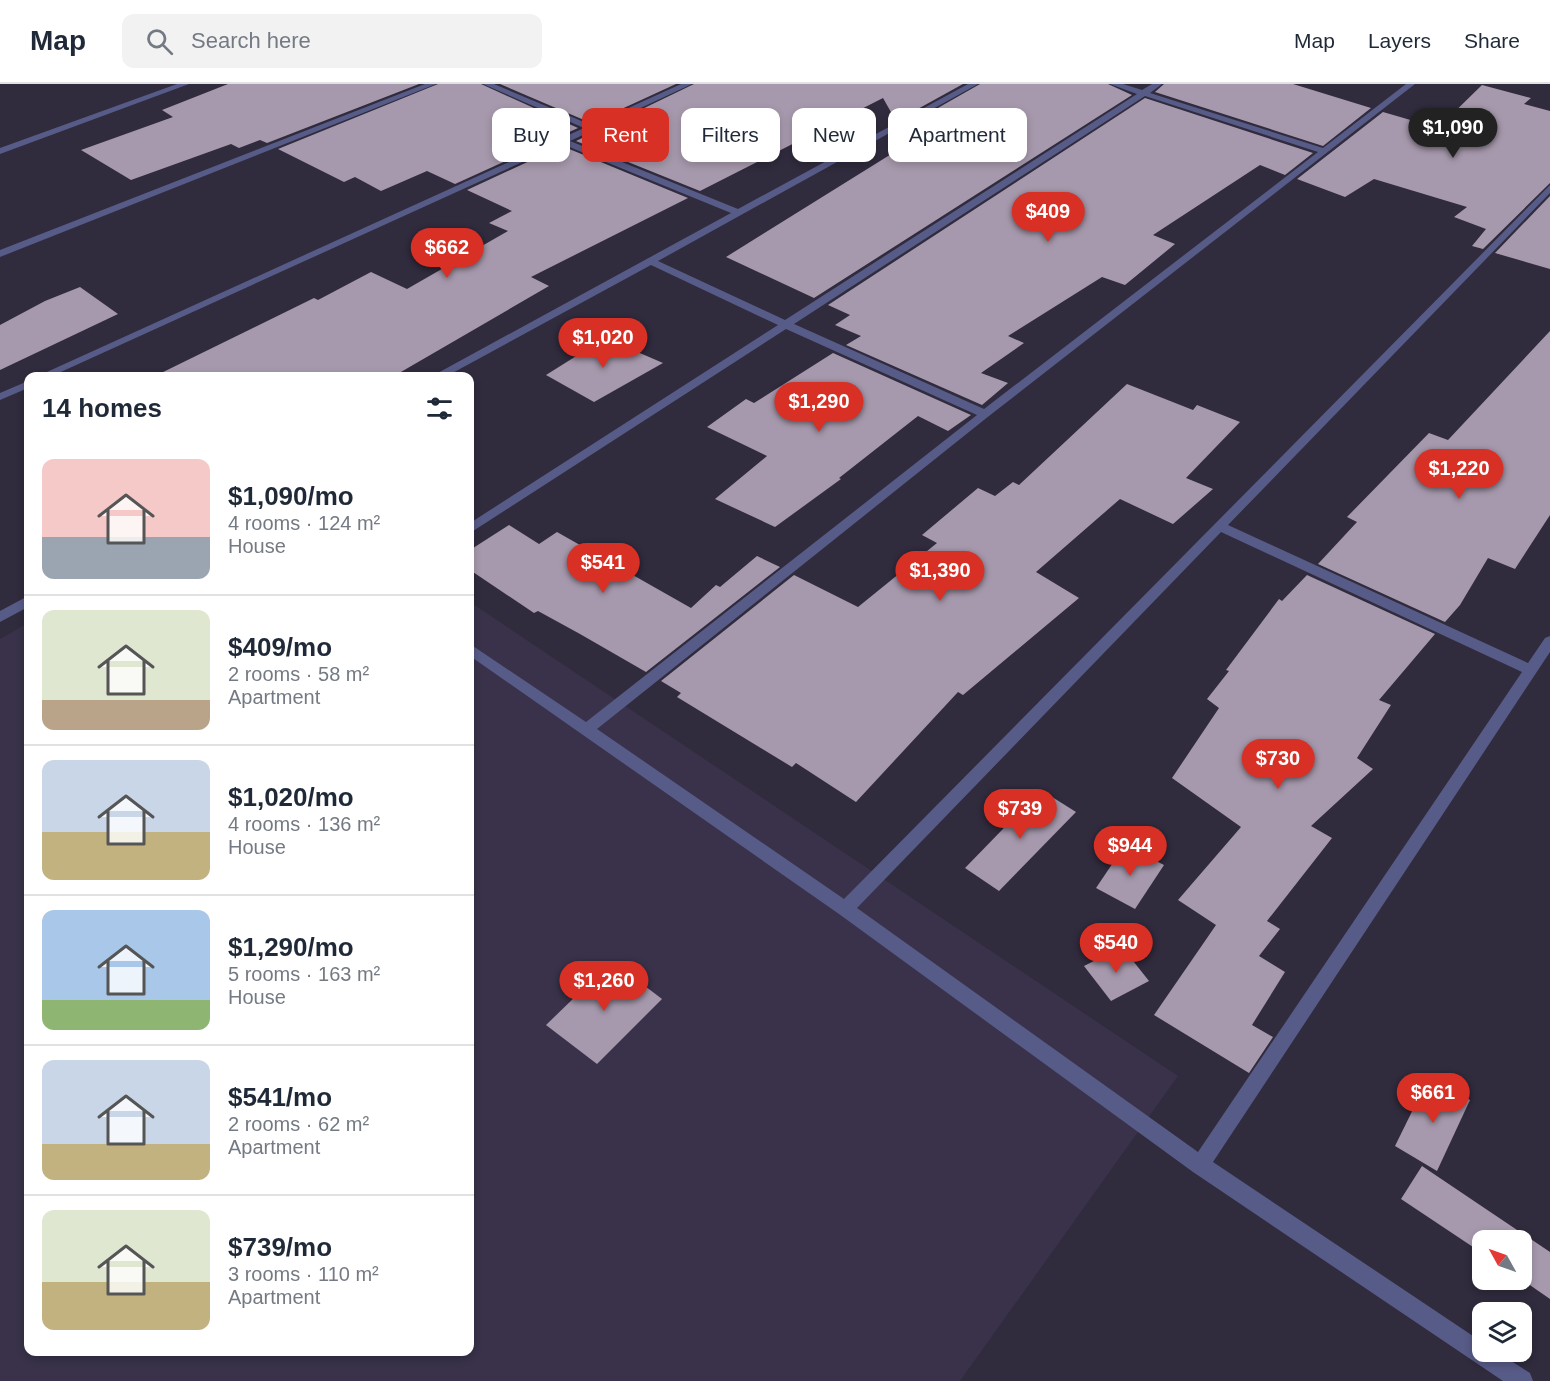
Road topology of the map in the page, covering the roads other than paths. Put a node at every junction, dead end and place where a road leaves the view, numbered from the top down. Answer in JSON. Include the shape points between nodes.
{"nodes":[{"id":1,"x":185,"y":84,"type":"edge"},
{"id":2,"x":432,"y":84,"type":"edge"},
{"id":3,"x":487,"y":84,"type":"edge"},
{"id":4,"x":688,"y":84,"type":"edge"},
{"id":5,"x":974,"y":84,"type":"edge"},
{"id":6,"x":1114,"y":84,"type":"edge"},
{"id":7,"x":1158,"y":84,"type":"edge"},
{"id":8,"x":1411,"y":84,"type":"edge"},
{"id":9,"x":1144,"y":93,"type":"junction"},
{"id":10,"x":635,"y":108,"type":"edge"},
{"id":11,"x":582,"y":124,"type":"edge"},
{"id":12,"x":570,"y":144,"type":"edge"},
{"id":13,"x":0,"y":151,"type":"edge"},
{"id":14,"x":1325,"y":151,"type":"junction"},
{"id":15,"x":516,"y":162,"type":"edge"},
{"id":16,"x":1550,"y":188,"type":"edge"},
{"id":17,"x":740,"y":213,"type":"junction"},
{"id":18,"x":0,"y":254,"type":"edge"},
{"id":19,"x":651,"y":261,"type":"junction"},
{"id":20,"x":786,"y":326,"type":"junction"},
{"id":21,"x":53,"y":372,"type":"edge"},
{"id":22,"x":447,"y":372,"type":"edge"},
{"id":23,"x":24,"y":386,"type":"edge"},
{"id":24,"x":0,"y":397,"type":"edge"},
{"id":25,"x":985,"y":414,"type":"junction"},
{"id":26,"x":474,"y":526,"type":"edge"},
{"id":27,"x":1218,"y":526,"type":"junction"},
{"id":28,"x":24,"y":603,"type":"edge"},
{"id":29,"x":0,"y":617,"type":"edge"},
{"id":30,"x":1550,"y":641,"type":"edge"},
{"id":31,"x":474,"y":652,"type":"edge"},
{"id":32,"x":1531,"y":670,"type":"junction"},
{"id":33,"x":586,"y":730,"type":"junction"},
{"id":34,"x":845,"y":909,"type":"junction"},
{"id":35,"x":1200,"y":1165,"type":"junction"},
{"id":36,"x":1522,"y":1381,"type":"edge"}],
"edges":[{"from":1,"to":13,"type":"street"},
{"from":2,"to":18,"type":"street"},
{"from":3,"to":11,"type":"street"},
{"from":4,"to":10,"type":"street"},
{"from":5,"to":17,"type":"street"},
{"from":6,"to":9,"type":"street"},
{"from":7,"to":9,"type":"street"},
{"from":8,"to":14,"type":"street"},
{"from":9,"to":14,"type":"street"},
{"from":9,"to":20,"type":"street"},
{"from":12,"to":17,"type":"street"},
{"from":14,"to":25,"type":"street"},
{"from":15,"to":21,"type":"street"},
{"from":16,"to":27,"type":"street"},
{"from":17,"to":19,"type":"street"},
{"from":19,"to":20,"type":"street"},
{"from":19,"to":22,"type":"street"},
{"from":20,"to":25,"type":"street"},
{"from":20,"to":26,"type":"street"},
{"from":23,"to":24,"type":"street"},
{"from":25,"to":33,"type":"street"},
{"from":27,"to":32,"type":"street"},
{"from":27,"to":34,"type":"street"},
{"from":28,"to":29,"type":"street"},
{"from":30,"to":32,"type":"street"},
{"from":31,"to":33,"type":"street"},
{"from":32,"to":35,"type":"street"},
{"from":33,"to":34,"type":"street"},
{"from":34,"to":35,"type":"street"},
{"from":35,"to":36,"type":"street"}]}
